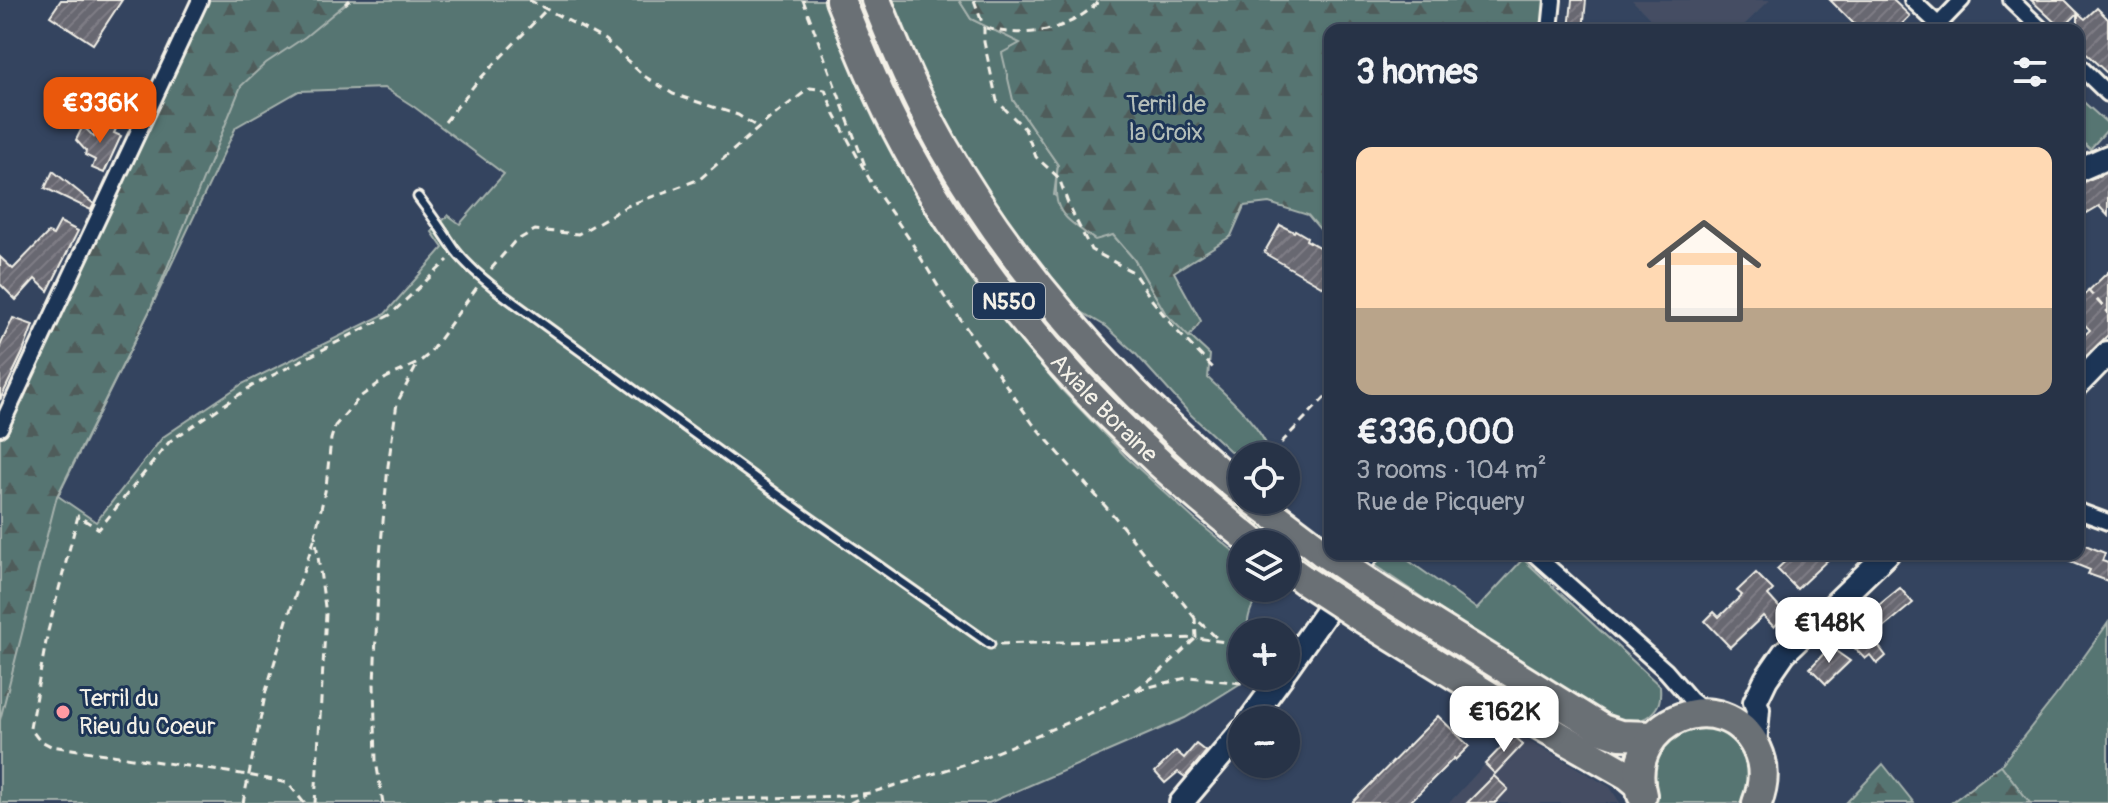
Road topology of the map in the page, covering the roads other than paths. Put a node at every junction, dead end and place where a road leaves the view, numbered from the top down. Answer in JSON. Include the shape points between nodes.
{"nodes":[{"id":1,"x":200,"y":0,"type":"edge"},
{"id":2,"x":840,"y":0,"type":"edge"},
{"id":3,"x":876,"y":0,"type":"edge"},
{"id":4,"x":1553,"y":0,"type":"edge"},
{"id":5,"x":1912,"y":0,"type":"edge"},
{"id":6,"x":1962,"y":0,"type":"edge"},
{"id":7,"x":2011,"y":0,"type":"edge"},
{"id":8,"x":1551,"y":24,"type":"edge"},
{"id":9,"x":1937,"y":24,"type":"edge"},
{"id":10,"x":1944,"y":24,"type":"edge"},
{"id":11,"x":2036,"y":24,"type":"edge"},
{"id":12,"x":2084,"y":71,"type":"edge"},
{"id":13,"x":2108,"y":94,"type":"edge"},
{"id":14,"x":2108,"y":157,"type":"edge"},
{"id":15,"x":2084,"y":165,"type":"edge"},
{"id":16,"x":418,"y":197,"type":"dead end"},
{"id":17,"x":2108,"y":353,"type":"edge"},
{"id":18,"x":2084,"y":378,"type":"edge"},
{"id":19,"x":0,"y":428,"type":"edge"},
{"id":20,"x":1228,"y":479,"type":"edge"},
{"id":21,"x":2084,"y":513,"type":"edge"},
{"id":22,"x":1272,"y":514,"type":"edge"},
{"id":23,"x":2108,"y":522,"type":"edge"},
{"id":24,"x":1238,"y":530,"type":"edge"},
{"id":25,"x":1324,"y":553,"type":"edge"},
{"id":26,"x":1334,"y":560,"type":"edge"},
{"id":27,"x":1363,"y":560,"type":"edge"},
{"id":28,"x":1541,"y":560,"type":"edge"},
{"id":29,"x":1881,"y":560,"type":"edge"},
{"id":30,"x":1300,"y":577,"type":"edge"},
{"id":31,"x":990,"y":644,"type":"road end"},
{"id":32,"x":1300,"y":649,"type":"edge"},
{"id":33,"x":1675,"y":683,"type":"junction"},
{"id":34,"x":1755,"y":702,"type":"junction"},
{"id":35,"x":1717,"y":716,"type":"junction"},
{"id":36,"x":1661,"y":729,"type":"junction"},
{"id":37,"x":1755,"y":745,"type":"junction"},
{"id":38,"x":1228,"y":748,"type":"edge"},
{"id":39,"x":1642,"y":794,"type":"edge"},
{"id":40,"x":1181,"y":803,"type":"edge"},
{"id":41,"x":1757,"y":803,"type":"edge"}],
"edges":[{"from":1,"to":19,"type":"street"},
{"from":2,"to":24,"type":"highway","name":"Axiale Boraine","number":"N550","via":[[912,157],[1025,323],[1161,466]]},
{"from":3,"to":20,"type":"highway","name":"Axiale Boraine","number":"N550","via":[[923,108],[995,228],[1123,382]]},
{"from":4,"to":8,"type":"street"},
{"from":5,"to":9,"type":"street"},
{"from":6,"to":10,"type":"street"},
{"from":7,"to":11,"type":"street"},
{"from":12,"to":13,"type":"street"},
{"from":14,"to":15,"type":"street"},
{"from":16,"to":31,"type":"lane","via":[[483,279]]},
{"from":17,"to":18,"type":"street"},
{"from":21,"to":23,"type":"street"},
{"from":22,"to":25,"type":"highway","bridge":true},
{"from":26,"to":36,"type":"highway","bridge":true,"via":[[1602,729],[1620,735]]},
{"from":27,"to":32,"type":"street"},
{"from":28,"to":33,"type":"street"},
{"from":29,"to":34,"type":"street","via":[[1784,653]]},
{"from":30,"to":39,"type":"highway","bridge":true,"via":[[1489,696],[1628,775]]},
{"from":33,"to":35,"type":"street"},
{"from":33,"to":36,"type":"street","via":[[1676,696]]},
{"from":34,"to":35,"type":"street"},
{"from":34,"to":37,"type":"street"},
{"from":35,"to":36,"type":"highway","via":[[1691,714]]},
{"from":35,"to":37,"type":"highway","via":[[1740,727]]},
{"from":36,"to":39,"type":"highway","via":[[1642,757]]},
{"from":37,"to":41,"type":"highway","via":[[1763,772]]},
{"from":38,"to":40,"type":"street"}]}
